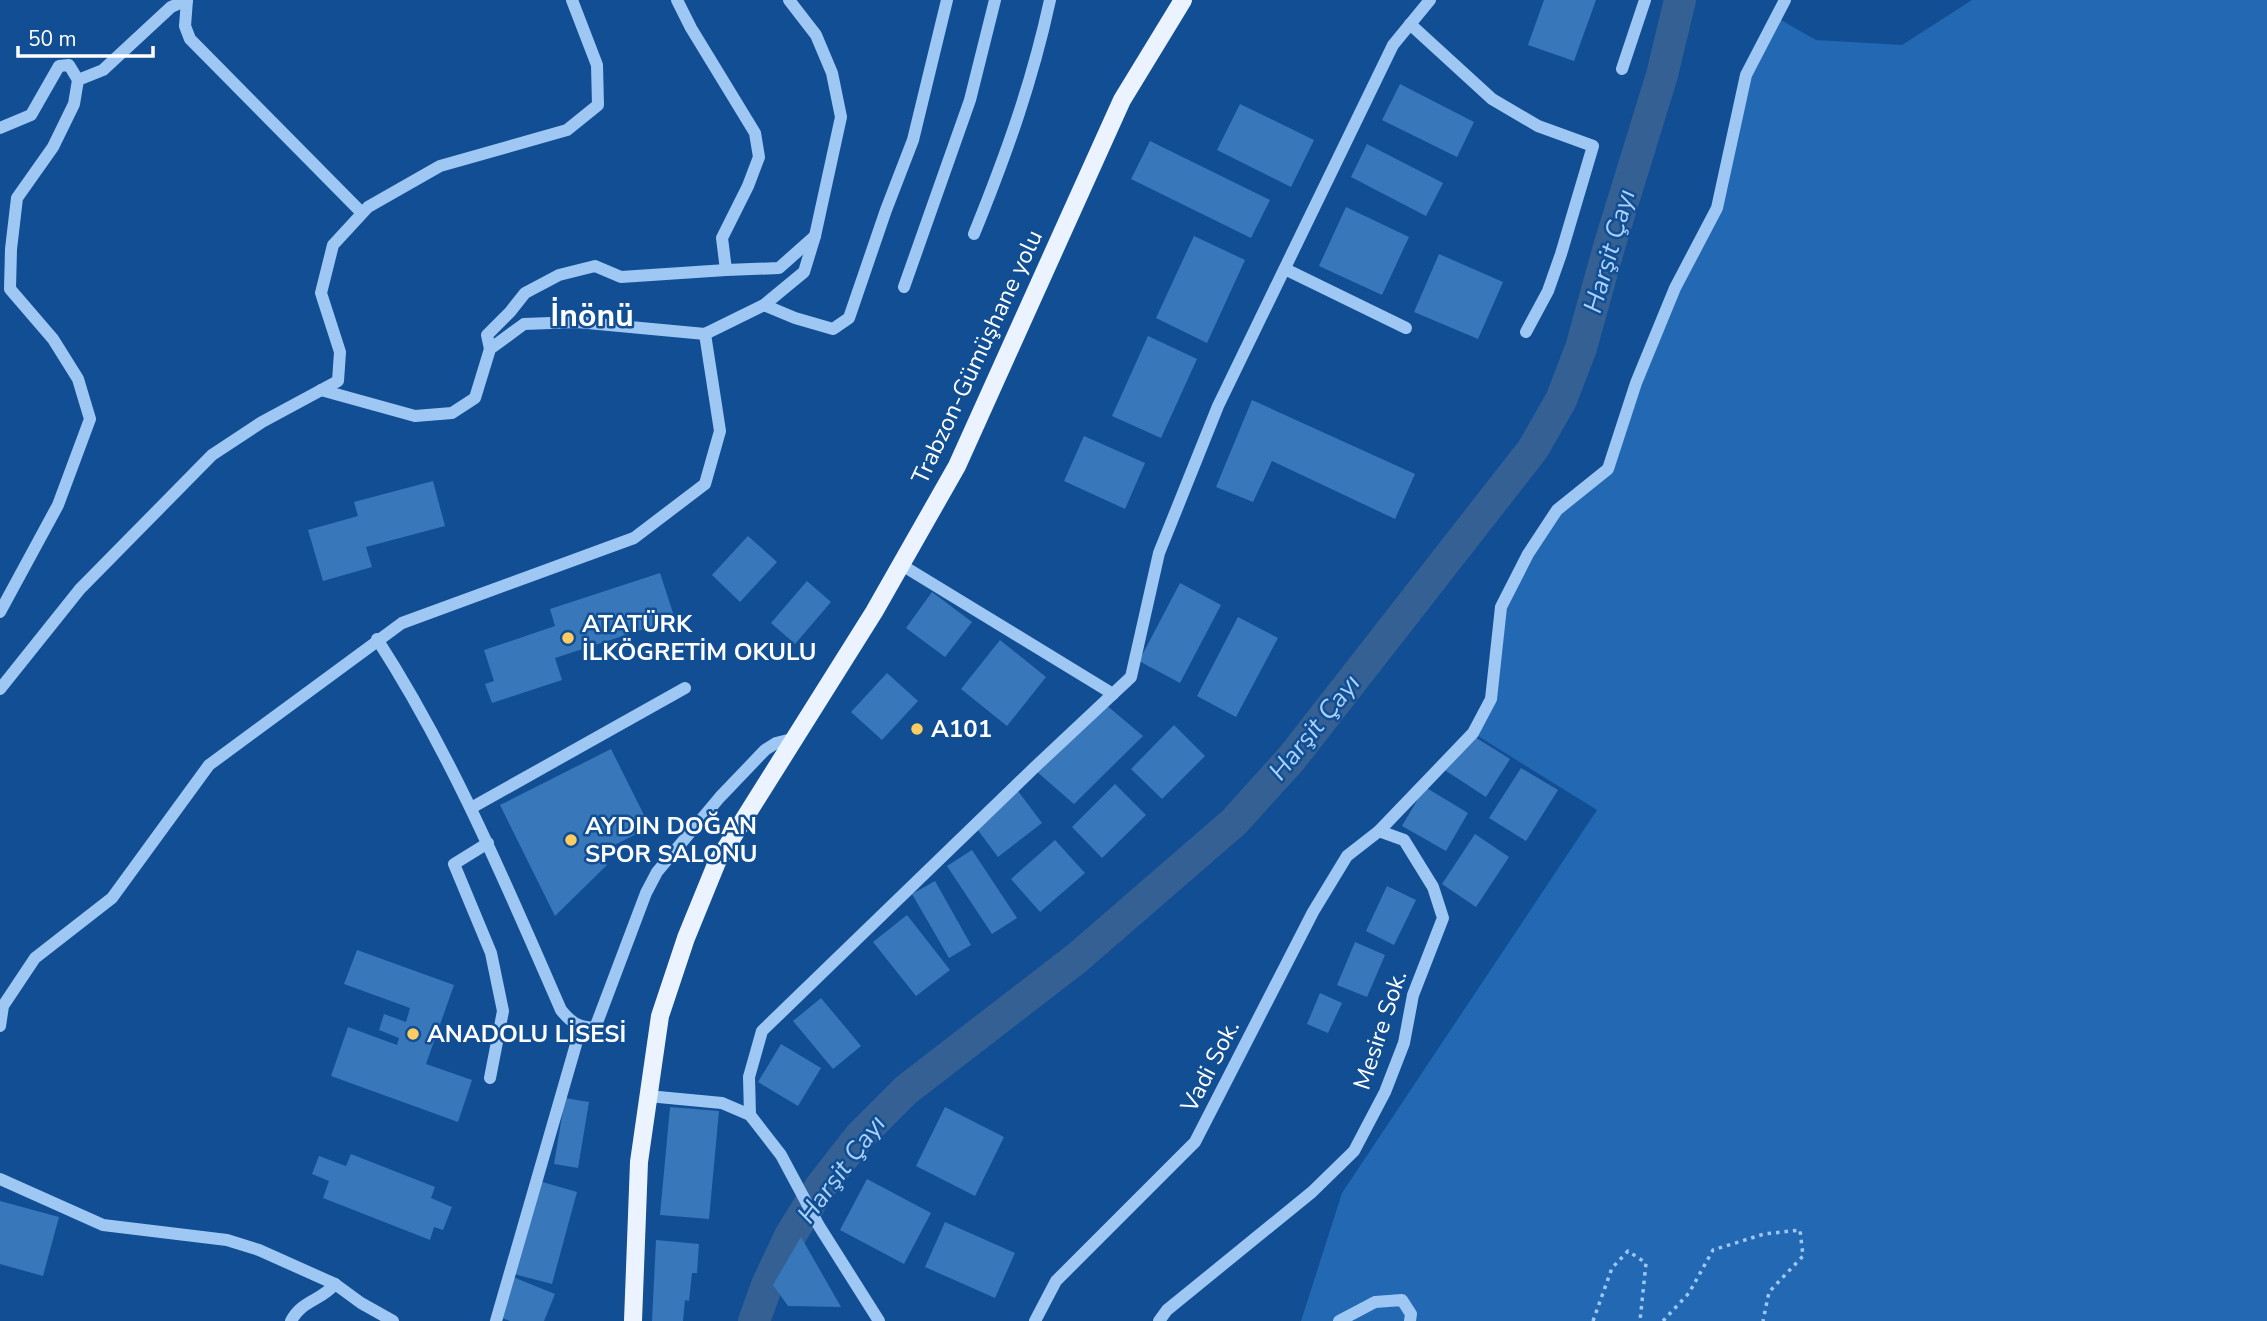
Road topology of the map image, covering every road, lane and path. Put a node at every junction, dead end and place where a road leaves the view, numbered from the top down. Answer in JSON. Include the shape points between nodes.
{"nodes":[{"id":1,"x":187,"y":0,"type":"edge"},
{"id":2,"x":572,"y":0,"type":"edge"},
{"id":3,"x":677,"y":0,"type":"edge"},
{"id":4,"x":789,"y":0,"type":"edge"},
{"id":5,"x":947,"y":0,"type":"edge"},
{"id":6,"x":995,"y":0,"type":"edge"},
{"id":7,"x":1050,"y":0,"type":"edge"},
{"id":8,"x":1183,"y":0,"type":"edge"},
{"id":9,"x":1430,"y":0,"type":"edge"},
{"id":10,"x":1645,"y":0,"type":"edge"},
{"id":11,"x":1786,"y":0,"type":"edge"},
{"id":12,"x":1410,"y":24,"type":"junction"},
{"id":13,"x":1622,"y":69,"type":"dead end"},
{"id":14,"x":78,"y":80,"type":"junction"},
{"id":15,"x":0,"y":128,"type":"edge"},
{"id":16,"x":362,"y":213,"type":"junction"},
{"id":17,"x":974,"y":234,"type":"dead end"},
{"id":18,"x":815,"y":236,"type":"junction"},
{"id":19,"x":726,"y":270,"type":"junction"},
{"id":20,"x":1284,"y":270,"type":"junction"},
{"id":21,"x":904,"y":287,"type":"dead end"},
{"id":22,"x":764,"y":306,"type":"junction"},
{"id":23,"x":1406,"y":328,"type":"dead end"},
{"id":24,"x":1526,"y":332,"type":"dead end"},
{"id":25,"x":705,"y":334,"type":"junction"},
{"id":26,"x":491,"y":349,"type":"junction"},
{"id":27,"x":321,"y":390,"type":"junction"},
{"id":28,"x":900,"y":564,"type":"junction"},
{"id":29,"x":0,"y":612,"type":"edge"},
{"id":30,"x":377,"y":639,"type":"junction"},
{"id":31,"x":685,"y":688,"type":"dead end"},
{"id":32,"x":0,"y":689,"type":"edge"},
{"id":33,"x":1113,"y":694,"type":"junction"},
{"id":34,"x":796,"y":738,"type":"junction"},
{"id":35,"x":471,"y":808,"type":"junction"},
{"id":36,"x":1379,"y":831,"type":"junction"},
{"id":37,"x":488,"y":844,"type":"junction"},
{"id":38,"x":0,"y":1026,"type":"edge"},
{"id":39,"x":581,"y":1027,"type":"junction"},
{"id":40,"x":490,"y":1078,"type":"dead end"},
{"id":41,"x":648,"y":1096,"type":"junction"},
{"id":42,"x":750,"y":1115,"type":"junction"},
{"id":43,"x":0,"y":1179,"type":"edge"},
{"id":44,"x":335,"y":1284,"type":"junction"},
{"id":45,"x":291,"y":1321,"type":"edge"},
{"id":46,"x":393,"y":1321,"type":"edge"},
{"id":47,"x":496,"y":1321,"type":"edge"},
{"id":48,"x":633,"y":1321,"type":"edge"},
{"id":49,"x":879,"y":1321,"type":"edge"},
{"id":50,"x":1035,"y":1321,"type":"edge"},
{"id":51,"x":1159,"y":1321,"type":"edge"},
{"id":52,"x":1339,"y":1321,"type":"edge"},
{"id":53,"x":1410,"y":1321,"type":"edge"},
{"id":54,"x":1594,"y":1321,"type":"edge"},
{"id":55,"x":1640,"y":1321,"type":"edge"},
{"id":56,"x":1663,"y":1321,"type":"edge"},
{"id":57,"x":1763,"y":1321,"type":"edge"}],
"edges":[{"from":1,"to":14,"type":"street","via":[[170,7],[103,70]]},
{"from":1,"to":16,"type":"street","via":[[185,26],[190,39]]},
{"from":2,"to":16,"type":"street","via":[[597,65],[598,105],[567,130],[440,166]]},
{"from":3,"to":19,"type":"street","via":[[755,134],[759,157],[722,238]]},
{"from":4,"to":18,"type":"street","via":[[816,35],[832,72],[841,117]]},
{"from":5,"to":22,"type":"street","via":[[913,140],[849,318],[833,329]]},
{"from":6,"to":21,"type":"street","via":[[970,100]]},
{"from":7,"to":17,"type":"street","via":[[1012,140]]},
{"from":8,"to":28,"type":"main road","name":"Trabzon-Gümüşhane yolu","via":[[1122,100],[957,466]]},
{"from":9,"to":12,"type":"street"},
{"from":10,"to":13,"type":"street"},
{"from":11,"to":36,"type":"street","name":"Vadi Sok.","via":[[1746,75],[1717,208],[1665,311],[1608,469],[1557,510],[1501,607],[1491,699],[1473,733]]},
{"from":12,"to":20,"type":"street","via":[[1393,45]]},
{"from":12,"to":24,"type":"street","via":[[1492,99],[1538,126],[1592,146],[1548,291]]},
{"from":14,"to":15,"type":"street","via":[[69,65],[59,66],[30,116]]},
{"from":14,"to":29,"type":"street","via":[[74,104],[53,146],[17,198],[10,289],[53,339],[78,379],[90,419],[58,505]]},
{"from":16,"to":27,"type":"street","via":[[333,245],[321,293],[340,352],[338,381]]},
{"from":18,"to":19,"type":"street","via":[[779,268]]},
{"from":18,"to":22,"type":"street","via":[[804,272]]},
{"from":19,"to":26,"type":"street","via":[[621,276],[595,266],[559,275],[526,293],[487,335]]},
{"from":20,"to":23,"type":"street"},
{"from":20,"to":33,"type":"street","via":[[1218,406],[1159,553],[1132,677]]},
{"from":22,"to":25,"type":"street"},
{"from":25,"to":26,"type":"street","via":[[577,322],[524,324]]},
{"from":25,"to":30,"type":"street","via":[[720,430],[705,484],[634,538],[402,622]]},
{"from":26,"to":27,"type":"street","via":[[475,398],[452,413],[415,416]]},
{"from":27,"to":32,"type":"street","via":[[212,455],[80,589]]},
{"from":28,"to":33,"type":"street"},
{"from":28,"to":34,"type":"main road","name":"Trabzon-Gümüşhane yolu"},
{"from":30,"to":35,"type":"street"},
{"from":30,"to":38,"type":"street","via":[[209,765],[112,898],[35,958],[3,1006]]},
{"from":31,"to":35,"type":"street"},
{"from":33,"to":42,"type":"street","via":[[762,1031],[748,1077]]},
{"from":34,"to":39,"type":"street","via":[[765,750],[657,872],[596,1028]]},
{"from":34,"to":41,"type":"main road","name":"Trabzon-Gümüşhane yolu","via":[[717,862],[660,1016]]},
{"from":35,"to":37,"type":"street"},
{"from":36,"to":50,"type":"street","name":"Vadi Sok.","via":[[1347,856],[1313,912],[1195,1142],[1056,1281]]},
{"from":36,"to":51,"type":"street","name":"Mesire Sok.","via":[[1404,840],[1433,887],[1443,918],[1413,995],[1404,1044],[1385,1092],[1354,1151]]},
{"from":37,"to":39,"type":"street","via":[[561,1010]]},
{"from":37,"to":40,"type":"street","via":[[454,864],[491,953],[503,1011]]},
{"from":39,"to":47,"type":"street"},
{"from":41,"to":42,"type":"street","via":[[722,1103]]},
{"from":41,"to":48,"type":"main road","name":"Trabzon-Gümüşhane yolu","via":[[639,1162]]},
{"from":42,"to":49,"type":"street","via":[[781,1155]]},
{"from":43,"to":44,"type":"street","via":[[103,1225],[227,1240]]},
{"from":44,"to":45,"type":"street","via":[[305,1304]]},
{"from":44,"to":46,"type":"street"},
{"from":52,"to":53,"type":"street","via":[[1376,1302],[1402,1300]]},
{"from":54,"to":55,"type":"path","via":[[1612,1268],[1628,1251],[1646,1264]]},
{"from":56,"to":57,"type":"path","via":[[1689,1293],[1713,1250],[1763,1234],[1800,1230],[1803,1256],[1769,1292]]}]}
